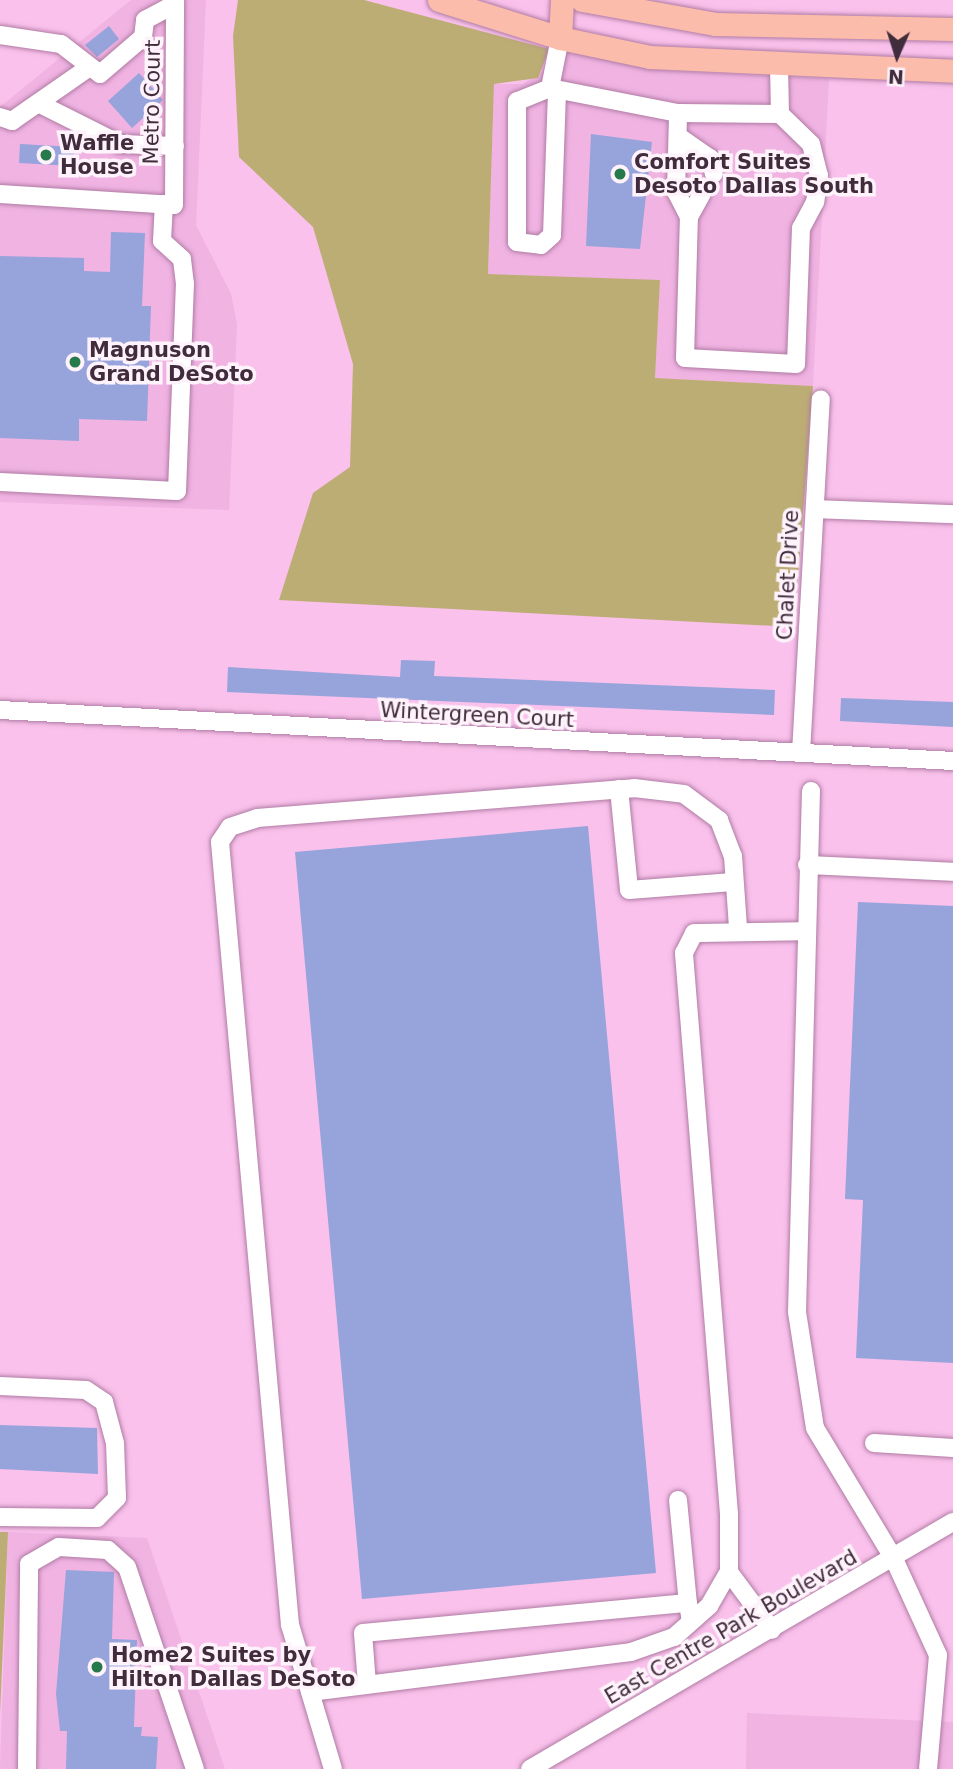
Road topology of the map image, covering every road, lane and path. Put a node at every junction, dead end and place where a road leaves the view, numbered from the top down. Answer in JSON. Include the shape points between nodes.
{"nodes":[{"id":1,"x":439,"y":0,"type":"edge"},
{"id":2,"x":562,"y":0,"type":"edge"},
{"id":3,"x":582,"y":0,"type":"edge"},
{"id":4,"x":175,"y":2,"type":"edge"},
{"id":5,"x":953,"y":29,"type":"edge"},
{"id":6,"x":0,"y":35,"type":"edge"},
{"id":7,"x":560,"y":38,"type":"junction"},
{"id":8,"x":779,"y":66,"type":"junction"},
{"id":9,"x":88,"y":68,"type":"junction"},
{"id":10,"x":953,"y":71,"type":"edge"},
{"id":11,"x":553,"y":90,"type":"junction"},
{"id":12,"x":38,"y":103,"type":"junction"},
{"id":13,"x":678,"y":113,"type":"junction"},
{"id":14,"x":780,"y":114,"type":"junction"},
{"id":15,"x":0,"y":117,"type":"edge"},
{"id":16,"x":678,"y":136,"type":"junction"},
{"id":17,"x":174,"y":146,"type":"junction"},
{"id":18,"x":714,"y":174,"type":"dead end"},
{"id":19,"x":0,"y":194,"type":"edge"},
{"id":20,"x":702,"y":194,"type":"dead end"},
{"id":21,"x":169,"y":204,"type":"junction"},
{"id":22,"x":689,"y":217,"type":"junction"},
{"id":23,"x":821,"y":400,"type":"dead end"},
{"id":24,"x":0,"y":481,"type":"edge"},
{"id":25,"x":814,"y":509,"type":"junction"},
{"id":26,"x":953,"y":514,"type":"edge"},
{"id":27,"x":0,"y":710,"type":"edge"},
{"id":28,"x":801,"y":752,"type":"junction"},
{"id":29,"x":953,"y":761,"type":"edge"},
{"id":30,"x":619,"y":789,"type":"junction"},
{"id":31,"x":811,"y":791,"type":"dead end"},
{"id":32,"x":807,"y":865,"type":"junction"},
{"id":33,"x":953,"y":872,"type":"edge"},
{"id":34,"x":733,"y":882,"type":"junction"},
{"id":35,"x":738,"y":927,"type":"junction"},
{"id":36,"x":806,"y":931,"type":"junction"},
{"id":37,"x":0,"y":1386,"type":"edge"},
{"id":38,"x":874,"y":1443,"type":"dead end"},
{"id":39,"x":953,"y":1448,"type":"edge"},
{"id":40,"x":678,"y":1500,"type":"dead end"},
{"id":41,"x":0,"y":1517,"type":"edge"},
{"id":42,"x":953,"y":1522,"type":"edge"},
{"id":43,"x":894,"y":1559,"type":"junction"},
{"id":44,"x":729,"y":1572,"type":"junction"},
{"id":45,"x":688,"y":1603,"type":"junction"},
{"id":46,"x":691,"y":1621,"type":"junction"},
{"id":47,"x":772,"y":1630,"type":"junction"},
{"id":48,"x":367,"y":1684,"type":"junction"},
{"id":49,"x":310,"y":1692,"type":"junction"},
{"id":50,"x":27,"y":1769,"type":"edge"},
{"id":51,"x":195,"y":1769,"type":"edge"},
{"id":52,"x":333,"y":1769,"type":"edge"},
{"id":53,"x":530,"y":1769,"type":"edge"},
{"id":54,"x":928,"y":1769,"type":"edge"}],
"edges":[{"from":1,"to":7,"type":"main road"},
{"from":2,"to":7,"type":"main road"},
{"from":3,"to":5,"type":"main road","via":[[715,24]]},
{"from":4,"to":9,"type":"street","via":[[145,20],[144,37],[100,74]]},
{"from":4,"to":17,"type":"street","name":"Metro Court"},
{"from":6,"to":9,"type":"street","via":[[61,44]]},
{"from":7,"to":8,"type":"main road","via":[[650,57]]},
{"from":7,"to":11,"type":"street"},
{"from":8,"to":10,"type":"main road"},
{"from":8,"to":14,"type":"street"},
{"from":9,"to":12,"type":"street"},
{"from":11,"to":11,"type":"street","via":[[517,101],[517,242],[541,245],[552,235]]},
{"from":11,"to":13,"type":"street"},
{"from":12,"to":15,"type":"street","via":[[12,121]]},
{"from":12,"to":17,"type":"street","via":[[120,144]]},
{"from":13,"to":14,"type":"street"},
{"from":13,"to":16,"type":"street"},
{"from":14,"to":22,"type":"street","via":[[811,145],[819,175],[815,202],[801,228],[796,364],[685,358]]},
{"from":16,"to":18,"type":"street","via":[[710,158]]},
{"from":16,"to":22,"type":"street","via":[[676,192]]},
{"from":17,"to":21,"type":"street","name":"Metro Court"},
{"from":19,"to":21,"type":"street"},
{"from":20,"to":22,"type":"street"},
{"from":21,"to":24,"type":"street","name":"Metro Court","via":[[162,241],[182,259],[185,284],[177,491]]},
{"from":23,"to":25,"type":"street","name":"Chalet Drive"},
{"from":25,"to":26,"type":"street"},
{"from":25,"to":28,"type":"street","name":"Chalet Drive"},
{"from":27,"to":28,"type":"street","name":"Wintergreen Court"},
{"from":28,"to":29,"type":"street","name":"Wintergreen Court"},
{"from":30,"to":34,"type":"street","via":[[684,794],[719,820],[733,856]]},
{"from":30,"to":34,"type":"street","via":[[629,890]]},
{"from":30,"to":49,"type":"street","via":[[257,818],[230,828],[220,842],[290,1625]]},
{"from":31,"to":32,"type":"street"},
{"from":32,"to":33,"type":"street"},
{"from":32,"to":36,"type":"street"},
{"from":34,"to":35,"type":"street"},
{"from":35,"to":36,"type":"street"},
{"from":35,"to":44,"type":"street","via":[[694,933],[684,953]]},
{"from":36,"to":43,"type":"street","via":[[797,1312],[814,1427]]},
{"from":37,"to":41,"type":"street","via":[[86,1390],[104,1402],[115,1443],[117,1498],[97,1518]]},
{"from":38,"to":39,"type":"street"},
{"from":40,"to":45,"type":"street"},
{"from":42,"to":43,"type":"street","name":"East Centre Park Boulevard"},
{"from":43,"to":47,"type":"street","name":"East Centre Park Boulevard"},
{"from":43,"to":54,"type":"street","via":[[939,1655]]},
{"from":44,"to":46,"type":"street"},
{"from":44,"to":47,"type":"street"},
{"from":45,"to":46,"type":"street"},
{"from":45,"to":48,"type":"street","via":[[363,1633]]},
{"from":46,"to":48,"type":"street","via":[[674,1637],[631,1652]]},
{"from":47,"to":53,"type":"street","name":"East Centre Park Boulevard"},
{"from":48,"to":49,"type":"street"},
{"from":49,"to":52,"type":"street"},
{"from":50,"to":51,"type":"street","via":[[29,1564],[59,1548],[108,1550],[127,1567]]}]}
